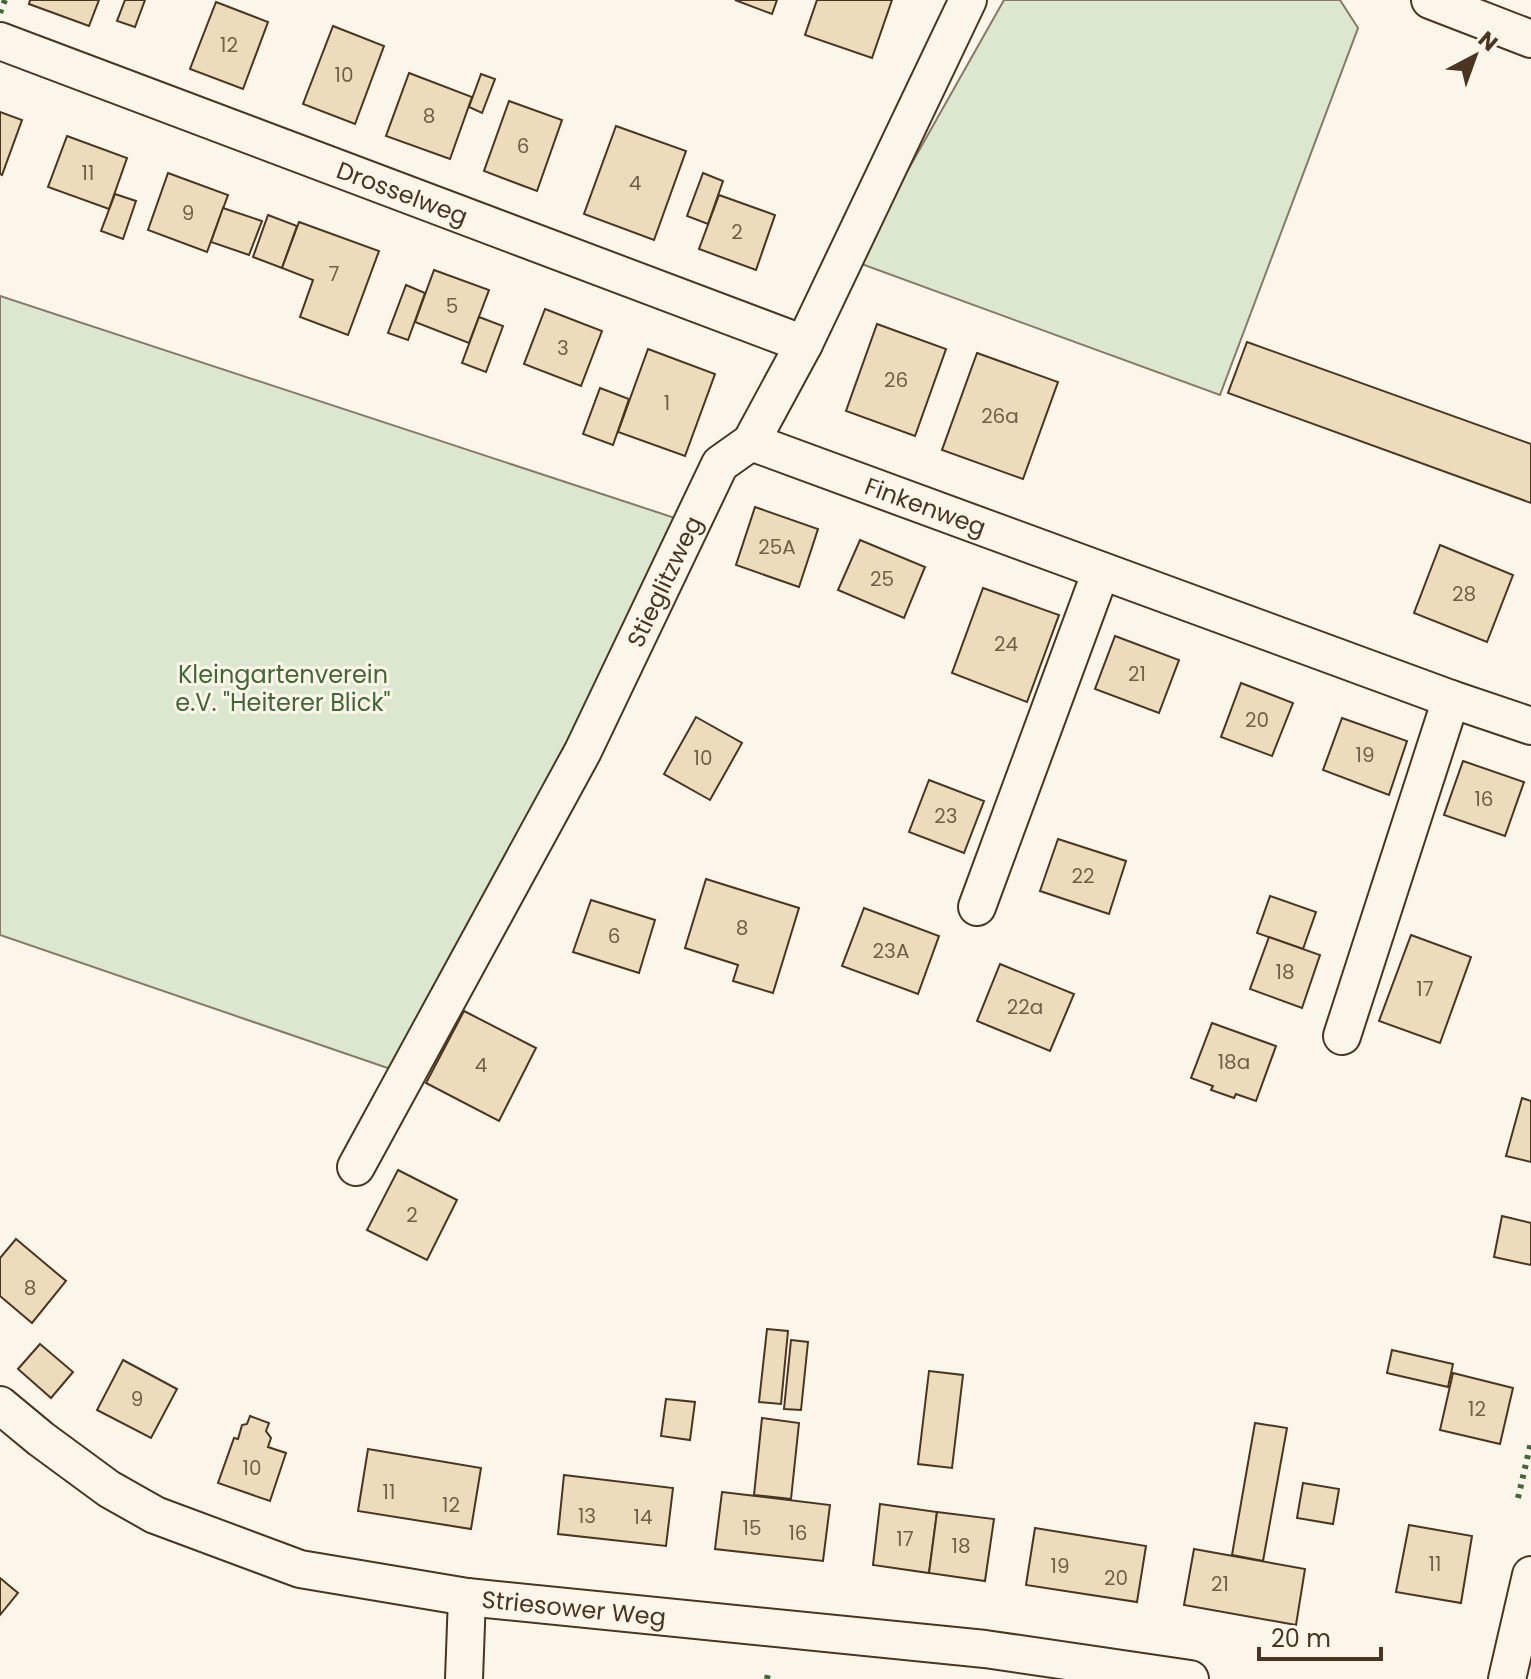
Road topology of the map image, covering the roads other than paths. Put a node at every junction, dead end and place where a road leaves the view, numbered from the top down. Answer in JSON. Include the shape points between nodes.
{"nodes":[{"id":1,"x":968,"y":0,"type":"edge"},
{"id":2,"x":1430,"y":0,"type":"edge"},
{"id":3,"x":1531,"y":39,"type":"edge"},
{"id":4,"x":0,"y":41,"type":"edge"},
{"id":5,"x":804,"y":344,"type":"junction"},
{"id":6,"x":751,"y":442,"type":"junction"},
{"id":7,"x":1101,"y":571,"type":"junction"},
{"id":8,"x":1451,"y":699,"type":"junction"},
{"id":9,"x":1531,"y":726,"type":"edge"},
{"id":10,"x":977,"y":907,"type":"dead end"},
{"id":11,"x":1342,"y":1036,"type":"dead end"},
{"id":12,"x":356,"y":1167,"type":"dead end"},
{"id":13,"x":0,"y":1405,"type":"edge"},
{"id":14,"x":1531,"y":1575,"type":"edge"},
{"id":15,"x":467,"y":1597,"type":"junction"},
{"id":16,"x":464,"y":1679,"type":"edge"},
{"id":17,"x":1190,"y":1679,"type":"edge"},
{"id":18,"x":1507,"y":1679,"type":"edge"}],
"edges":[{"from":1,"to":5,"type":"street","name":"Stieglitzweg"},
{"from":2,"to":3,"type":"street"},
{"from":4,"to":5,"type":"street","name":"Drosselweg"},
{"from":5,"to":6,"type":"street","name":"Stieglitzweg"},
{"from":6,"to":7,"type":"street","name":"Finkenweg"},
{"from":6,"to":12,"type":"street","name":"Stieglitzweg","via":[[720,464],[583,751]]},
{"from":7,"to":8,"type":"street","name":"Finkenweg"},
{"from":7,"to":10,"type":"street"},
{"from":8,"to":9,"type":"street","name":"Finkenweg"},
{"from":8,"to":11,"type":"street"},
{"from":13,"to":15,"type":"street","name":"Striesower Weg","via":[[109,1489],[155,1515],[300,1569]]},
{"from":14,"to":18,"type":"street"},
{"from":15,"to":16,"type":"street"},
{"from":15,"to":17,"type":"street","name":"Striesower Weg","via":[[985,1649]]}]}
